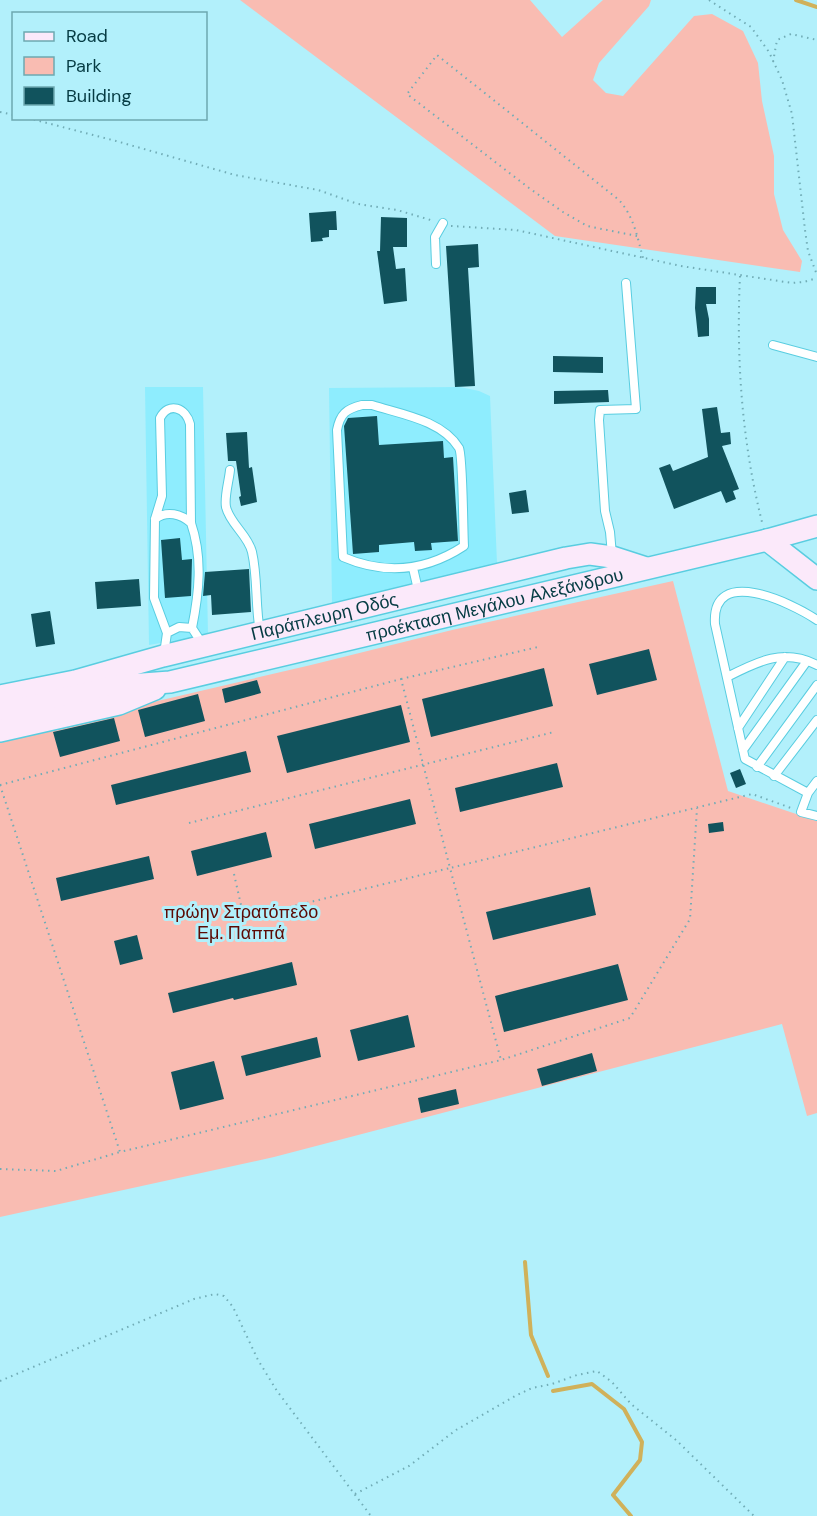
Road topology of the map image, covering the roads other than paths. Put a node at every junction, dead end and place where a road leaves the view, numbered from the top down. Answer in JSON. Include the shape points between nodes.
{"nodes":[{"id":1,"x":443,"y":223,"type":"road end"},
{"id":2,"x":436,"y":264,"type":"dead end"},
{"id":3,"x":626,"y":282,"type":"dead end"},
{"id":4,"x":773,"y":345,"type":"dead end"},
{"id":5,"x":817,"y":357,"type":"edge"},
{"id":6,"x":230,"y":470,"type":"dead end"},
{"id":7,"x":155,"y":519,"type":"junction"},
{"id":8,"x":191,"y":524,"type":"junction"},
{"id":9,"x":817,"y":526,"type":"edge"},
{"id":10,"x":767,"y":540,"type":"junction"},
{"id":11,"x":612,"y":557,"type":"junction"},
{"id":12,"x":413,"y":568,"type":"junction"},
{"id":13,"x":649,"y":568,"type":"junction"},
{"id":14,"x":817,"y":579,"type":"edge"},
{"id":15,"x":419,"y":595,"type":"junction"},
{"id":16,"x":817,"y":620,"type":"edge"},
{"id":17,"x":192,"y":628,"type":"junction"},
{"id":18,"x":167,"y":633,"type":"junction"},
{"id":19,"x":260,"y":633,"type":"junction"},
{"id":20,"x":205,"y":647,"type":"junction"},
{"id":21,"x":163,"y":656,"type":"junction"},
{"id":22,"x":785,"y":657,"type":"junction"},
{"id":23,"x":807,"y":661,"type":"junction"},
{"id":24,"x":817,"y":665,"type":"edge"},
{"id":25,"x":727,"y":677,"type":"junction"},
{"id":26,"x":75,"y":681,"type":"junction"},
{"id":27,"x":170,"y":682,"type":"junction"},
{"id":28,"x":817,"y":685,"type":"edge"},
{"id":29,"x":0,"y":696,"type":"edge"},
{"id":30,"x":0,"y":713,"type":"edge"},
{"id":31,"x":817,"y":720,"type":"edge"},
{"id":32,"x":738,"y":728,"type":"junction"},
{"id":33,"x":0,"y":731,"type":"edge"},
{"id":34,"x":743,"y":750,"type":"junction"},
{"id":35,"x":757,"y":766,"type":"junction"},
{"id":36,"x":774,"y":776,"type":"junction"},
{"id":37,"x":817,"y":780,"type":"edge"},
{"id":38,"x":808,"y":793,"type":"junction"},
{"id":39,"x":817,"y":816,"type":"edge"}],
"edges":[{"from":1,"to":2,"type":"lane","via":[[435,237]]},
{"from":3,"to":11,"type":"lane","via":[[636,409],[600,410],[599,420]]},
{"from":4,"to":5,"type":"lane"},
{"from":6,"to":19,"type":"lane","via":[[226,507],[252,550]]},
{"from":7,"to":8,"type":"lane","via":[[174,514]]},
{"from":7,"to":8,"type":"lane","via":[[162,496],[160,418],[166,410],[176,408],[185,413],[190,424]]},
{"from":7,"to":18,"type":"lane","via":[[154,598]]},
{"from":8,"to":17,"type":"lane","via":[[199,564]]},
{"from":9,"to":10,"type":"main road","name":"προέκταση Μεγάλου Αλεξάνδρου"},
{"from":10,"to":13,"type":"main road","name":"προέκταση Μεγάλου Αλεξάνδρου"},
{"from":10,"to":14,"type":"main road"},
{"from":11,"to":13,"type":"main road","name":"Παράπλευρη Οδός"},
{"from":11,"to":15,"type":"main road","name":"Παράπλευρη Οδός","via":[[590,554],[566,558]]},
{"from":12,"to":12,"type":"lane","via":[[440,560],[464,546],[460,449],[447,434],[428,423],[372,405],[357,406],[342,415],[337,430],[343,557],[370,567]]},
{"from":12,"to":15,"type":"lane"},
{"from":13,"to":27,"type":"main road","name":"προέκταση Μεγάλου Αλεξάνδρου"},
{"from":15,"to":19,"type":"main road","name":"Παράπλευρη Οδός"},
{"from":16,"to":25,"type":"lane","via":[[777,599],[751,591],[733,593],[721,600],[714,611],[715,624]]},
{"from":17,"to":18,"type":"lane","via":[[179,627]]},
{"from":17,"to":20,"type":"lane"},
{"from":18,"to":21,"type":"lane"},
{"from":19,"to":20,"type":"main road","name":"Παράπλευρη Οδός"},
{"from":20,"to":21,"type":"main road","name":"Παράπλευρη Οδός"},
{"from":21,"to":26,"type":"main road","name":"Παράπλευρη Οδός"},
{"from":22,"to":23,"type":"lane"},
{"from":22,"to":25,"type":"lane","via":[[766,659]]},
{"from":22,"to":32,"type":"lane"},
{"from":23,"to":24,"type":"lane"},
{"from":23,"to":34,"type":"lane"},
{"from":25,"to":32,"type":"lane"},
{"from":26,"to":29,"type":"main road","name":"Παράπλευρη Οδός"},
{"from":26,"to":30,"type":"main road"},
{"from":27,"to":30,"type":"main road","name":"προέκταση Μεγάλου Αλεξάνδρου","via":[[116,686]]},
{"from":27,"to":33,"type":"main road","name":"προέκταση Μεγάλου Αλεξάνδρου","via":[[120,704]]},
{"from":28,"to":35,"type":"lane"},
{"from":31,"to":36,"type":"lane"},
{"from":32,"to":34,"type":"lane"},
{"from":34,"to":35,"type":"lane","via":[[746,761]]},
{"from":35,"to":36,"type":"lane"},
{"from":36,"to":38,"type":"lane"},
{"from":37,"to":38,"type":"lane"},
{"from":38,"to":39,"type":"lane","via":[[801,812]]}]}
